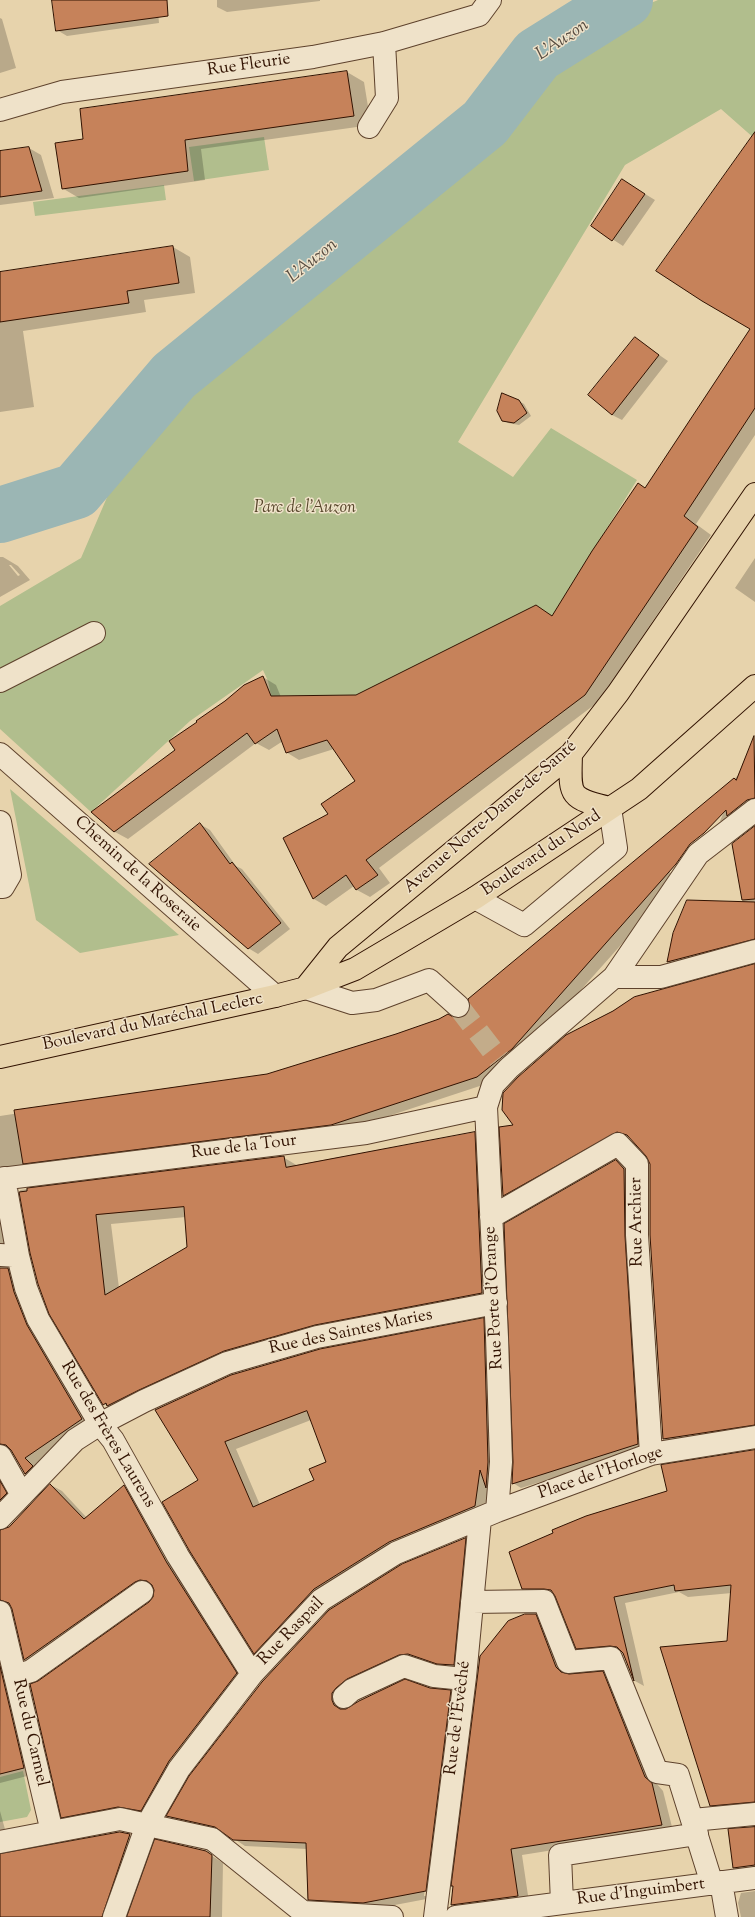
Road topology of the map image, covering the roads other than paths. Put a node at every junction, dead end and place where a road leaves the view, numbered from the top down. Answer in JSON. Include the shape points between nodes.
{"nodes":[{"id":1,"x":484,"y":7,"type":"edge"},
{"id":2,"x":384,"y":43,"type":"junction"},
{"id":3,"x":0,"y":110,"type":"edge"},
{"id":4,"x":369,"y":127,"type":"dead end"},
{"id":5,"x":755,"y":494,"type":"edge"},
{"id":6,"x":94,"y":632,"type":"dead end"},
{"id":7,"x":0,"y":681,"type":"edge"},
{"id":8,"x":755,"y":686,"type":"edge"},
{"id":9,"x":0,"y":754,"type":"edge"},
{"id":10,"x":571,"y":754,"type":"junction"},
{"id":11,"x":610,"y":808,"type":"junction"},
{"id":12,"x":755,"y":810,"type":"edge"},
{"id":13,"x":0,"y":822,"type":"edge"},
{"id":14,"x":2,"y":887,"type":"edge"},
{"id":15,"x":475,"y":898,"type":"junction"},
{"id":16,"x":755,"y":951,"type":"edge"},
{"id":17,"x":614,"y":977,"type":"junction"},
{"id":18,"x":306,"y":988,"type":"junction"},
{"id":19,"x":275,"y":996,"type":"junction"},
{"id":20,"x":458,"y":1006,"type":"tunnel mouth"},
{"id":21,"x":0,"y":1057,"type":"edge"},
{"id":22,"x":486,"y":1107,"type":"junction"},
{"id":23,"x":2,"y":1178,"type":"edge"},
{"id":24,"x":491,"y":1217,"type":"junction"},
{"id":25,"x":9,"y":1255,"type":"edge"},
{"id":26,"x":496,"y":1303,"type":"junction"},
{"id":27,"x":100,"y":1424,"type":"junction"},
{"id":28,"x":755,"y":1437,"type":"edge"},
{"id":29,"x":651,"y":1454,"type":"junction"},
{"id":30,"x":0,"y":1456,"type":"edge"},
{"id":31,"x":22,"y":1494,"type":"junction"},
{"id":32,"x":488,"y":1515,"type":"junction"},
{"id":33,"x":0,"y":1518,"type":"edge"},
{"id":34,"x":142,"y":1592,"type":"dead end"},
{"id":35,"x":472,"y":1602,"type":"junction"},
{"id":36,"x":0,"y":1612,"type":"edge"},
{"id":37,"x":252,"y":1674,"type":"junction"},
{"id":38,"x":15,"y":1676,"type":"junction"},
{"id":39,"x":464,"y":1679,"type":"junction"},
{"id":40,"x":344,"y":1697,"type":"dead end"},
{"id":41,"x":755,"y":1814,"type":"edge"},
{"id":42,"x":147,"y":1824,"type":"junction"},
{"id":43,"x":695,"y":1827,"type":"junction"},
{"id":44,"x":52,"y":1832,"type":"junction"},
{"id":45,"x":0,"y":1842,"type":"edge"},
{"id":46,"x":755,"y":1878,"type":"edge"},
{"id":47,"x":717,"y":1883,"type":"junction"},
{"id":48,"x":562,"y":1903,"type":"junction"},
{"id":49,"x":114,"y":1917,"type":"edge"},
{"id":50,"x":392,"y":1917,"type":"edge"},
{"id":51,"x":435,"y":1917,"type":"edge"},
{"id":52,"x":456,"y":1917,"type":"edge"},
{"id":53,"x":727,"y":1917,"type":"edge"}],
"edges":[{"from":1,"to":2,"type":"street","name":"Rue Fleurie"},
{"from":2,"to":3,"type":"street","name":"Rue Fleurie","via":[[313,57],[62,92]]},
{"from":2,"to":4,"type":"street","via":[[387,98]]},
{"from":5,"to":10,"type":"main road","name":"Avenue Notre-Dame-de-Santé","via":[[618,692]]},
{"from":6,"to":7,"type":"street"},
{"from":8,"to":11,"type":"main road","name":"Boulevard du Nord","via":[[639,789]]},
{"from":9,"to":19,"type":"street","name":"Chemin de la Roseraie"},
{"from":10,"to":11,"type":"main road","via":[[570,786],[576,797],[586,803]]},
{"from":10,"to":18,"type":"main road","name":"Avenue Notre-Dame-de-Santé","via":[[338,947]]},
{"from":11,"to":15,"type":"main road","name":"Boulevard du Nord"},
{"from":11,"to":15,"type":"street","via":[[616,848],[524,925]]},
{"from":12,"to":17,"type":"street","via":[[698,854]]},
{"from":13,"to":14,"type":"street","via":[[10,875]]},
{"from":15,"to":18,"type":"main road","name":"Boulevard du Nord","via":[[355,969]]},
{"from":16,"to":17,"type":"street","via":[[661,977]]},
{"from":17,"to":22,"type":"street","name":"Rue Porte d'Orange","via":[[504,1064],[493,1085]]},
{"from":18,"to":19,"type":"main road","name":"Boulevard du Maréchal Leclerc"},
{"from":18,"to":20,"type":"street","via":[[352,1003],[376,1000],[430,980]]},
{"from":19,"to":21,"type":"main road","name":"Boulevard du Maréchal Leclerc"},
{"from":22,"to":23,"type":"street","name":"Rue de la Tour","via":[[366,1133]]},
{"from":22,"to":24,"type":"street","name":"Rue Porte d'Orange"},
{"from":23,"to":25,"type":"street","name":"Rue des Frères Laurens"},
{"from":24,"to":26,"type":"street","name":"Rue Porte d'Orange"},
{"from":24,"to":29,"type":"street","name":"Rue Archier","via":[[618,1144],[637,1164],[637,1234]]},
{"from":25,"to":27,"type":"street","name":"Rue des Frères Laurens","via":[[38,1319]]},
{"from":26,"to":27,"type":"street","name":"Rue des Saintes Maries","via":[[317,1337],[226,1363]]},
{"from":26,"to":32,"type":"street","name":"Rue Porte d'Orange","via":[[501,1462]]},
{"from":27,"to":31,"type":"street","via":[[75,1440]]},
{"from":27,"to":37,"type":"street","name":"Rue des Frères Laurens","via":[[113,1440],[178,1556]]},
{"from":28,"to":29,"type":"street","name":"Place de l'Horloge"},
{"from":29,"to":32,"type":"street","name":"Place de l'Horloge"},
{"from":30,"to":31,"type":"street"},
{"from":31,"to":33,"type":"street"},
{"from":32,"to":35,"type":"street","name":"Rue de l'Évêché"},
{"from":32,"to":37,"type":"street","name":"Rue Raspail","via":[[396,1552],[321,1600]]},
{"from":34,"to":38,"type":"street","via":[[31,1671]]},
{"from":35,"to":39,"type":"street","name":"Rue de l'Évêché"},
{"from":35,"to":43,"type":"street","via":[[544,1601],[568,1662],[611,1658],[656,1772],[678,1775]]},
{"from":36,"to":38,"type":"street","name":"Rue du Carmel"},
{"from":37,"to":42,"type":"street","name":"Rue Raspail","via":[[180,1769]]},
{"from":38,"to":44,"type":"street","name":"Rue du Carmel"},
{"from":39,"to":40,"type":"street","via":[[434,1676],[404,1666],[352,1690]]},
{"from":39,"to":51,"type":"street","name":"Rue de l'Évêché"},
{"from":41,"to":43,"type":"street"},
{"from":42,"to":44,"type":"street","via":[[120,1819]]},
{"from":42,"to":49,"type":"street","name":"Rue Raspail"},
{"from":42,"to":50,"type":"street","via":[[212,1839],[303,1912]]},
{"from":43,"to":47,"type":"street"},
{"from":43,"to":48,"type":"street","via":[[560,1855]]},
{"from":44,"to":45,"type":"street"},
{"from":46,"to":47,"type":"street","name":"Rue d'Inguimbert"},
{"from":47,"to":48,"type":"street","name":"Rue d'Inguimbert"},
{"from":47,"to":53,"type":"street"},
{"from":48,"to":52,"type":"street","name":"Rue d'Inguimbert"}]}
